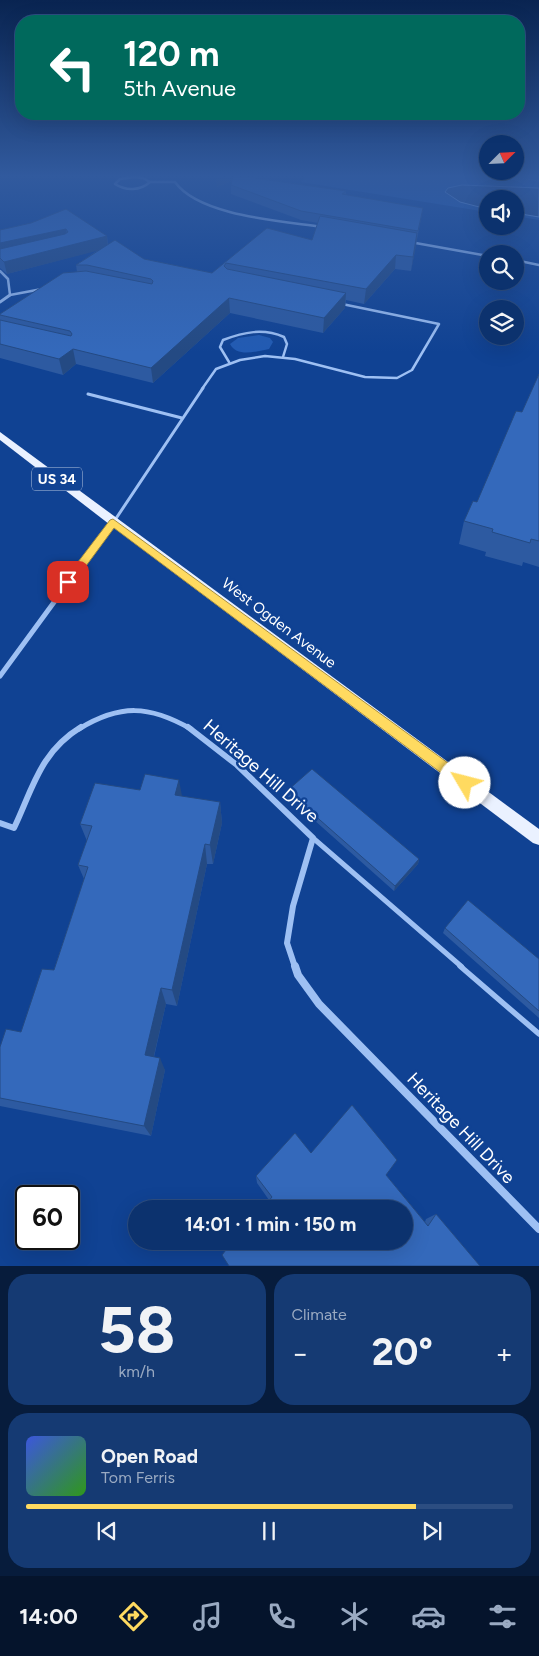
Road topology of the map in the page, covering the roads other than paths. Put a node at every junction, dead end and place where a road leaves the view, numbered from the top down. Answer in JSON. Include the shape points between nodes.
{"nodes":[{"id":1,"x":403,"y":241,"type":"edge"},
{"id":2,"x":479,"y":254,"type":"edge"},
{"id":3,"x":524,"y":262,"type":"edge"},
{"id":4,"x":539,"y":265,"type":"edge"},
{"id":5,"x":0,"y":271,"type":"edge"},
{"id":6,"x":44,"y":288,"type":"edge"},
{"id":7,"x":10,"y":295,"type":"junction"},
{"id":8,"x":0,"y":302,"type":"edge"},
{"id":9,"x":334,"y":302,"type":"edge"},
{"id":10,"x":284,"y":357,"type":"junction"},
{"id":11,"x":229,"y":362,"type":"junction"},
{"id":12,"x":88,"y":394,"type":"dead end"},
{"id":13,"x":182,"y":418,"type":"junction"},
{"id":14,"x":0,"y":435,"type":"edge"},
{"id":15,"x":113,"y":522,"type":"junction"},
{"id":16,"x":0,"y":676,"type":"edge"},
{"id":17,"x":0,"y":823,"type":"edge"},
{"id":18,"x":314,"y":838,"type":"junction"},
{"id":19,"x":539,"y":838,"type":"edge"},
{"id":20,"x":539,"y":1034,"type":"edge"},
{"id":21,"x":539,"y":1229,"type":"edge"}],
"edges":[{"from":1,"to":2,"type":"street"},
{"from":3,"to":4,"type":"street"},
{"from":5,"to":7,"type":"lane","via":[[8,278]]},
{"from":6,"to":7,"type":"lane"},
{"from":7,"to":8,"type":"street"},
{"from":9,"to":10,"type":"lane","via":[[439,324],[410,373],[395,378],[364,377]]},
{"from":10,"to":11,"type":"lane","via":[[255,357]]},
{"from":10,"to":11,"type":"lane","via":[[284,337],[274,332],[259,331],[223,340],[220,348]]},
{"from":11,"to":13,"type":"lane","via":[[216,369]]},
{"from":12,"to":13,"type":"lane"},
{"from":13,"to":15,"type":"lane"},
{"from":14,"to":15,"type":"main road","name":"West Ogden Avenue","number":"US 34"},
{"from":15,"to":16,"type":"street"},
{"from":15,"to":19,"type":"main road","name":"West Ogden Avenue","number":"US 34"},
{"from":17,"to":18,"type":"street","name":"Heritage Hill Drive","via":[[14,828],[52,750],[74,732],[97,719],[124,710],[154,711],[184,724],[216,748]]},
{"from":18,"to":20,"type":"lane"},
{"from":18,"to":21,"type":"street","name":"Heritage Hill Drive","via":[[293,906],[287,942],[298,975],[318,1004]]}]}
